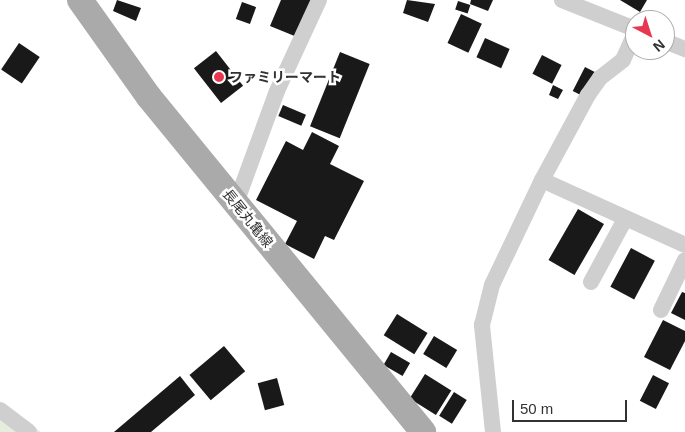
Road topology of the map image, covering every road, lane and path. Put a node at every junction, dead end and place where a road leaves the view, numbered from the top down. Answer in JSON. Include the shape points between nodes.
{"nodes":[{"id":1,"x":80,"y":0,"type":"edge"},
{"id":2,"x":319,"y":0,"type":"edge"},
{"id":3,"x":562,"y":0,"type":"edge"},
{"id":4,"x":625,"y":27,"type":"edge"},
{"id":5,"x":625,"y":55,"type":"edge"},
{"id":6,"x":542,"y":180,"type":"junction"},
{"id":7,"x":236,"y":204,"type":"junction"},
{"id":8,"x":625,"y":219,"type":"junction"},
{"id":9,"x":685,"y":245,"type":"edge"},
{"id":10,"x":685,"y":260,"type":"edge"},
{"id":11,"x":591,"y":282,"type":"dead end"},
{"id":12,"x":661,"y":310,"type":"dead end"},
{"id":13,"x":0,"y":410,"type":"edge"},
{"id":14,"x":30,"y":432,"type":"edge"},
{"id":15,"x":422,"y":432,"type":"edge"},
{"id":16,"x":493,"y":432,"type":"edge"}],
"edges":[{"from":1,"to":7,"type":"main road","name":"長尾丸亀線","via":[[149,97]]},
{"from":2,"to":7,"type":"street","via":[[277,92]]},
{"from":3,"to":4,"type":"street"},
{"from":5,"to":6,"type":"street","via":[[600,78],[588,95]]},
{"from":6,"to":8,"type":"street"},
{"from":6,"to":16,"type":"street","via":[[486,302],[482,325]]},
{"from":7,"to":15,"type":"main road","name":"長尾丸亀線"},
{"from":8,"to":9,"type":"street"},
{"from":8,"to":11,"type":"street"},
{"from":10,"to":12,"type":"street"},
{"from":13,"to":14,"type":"street"}]}
